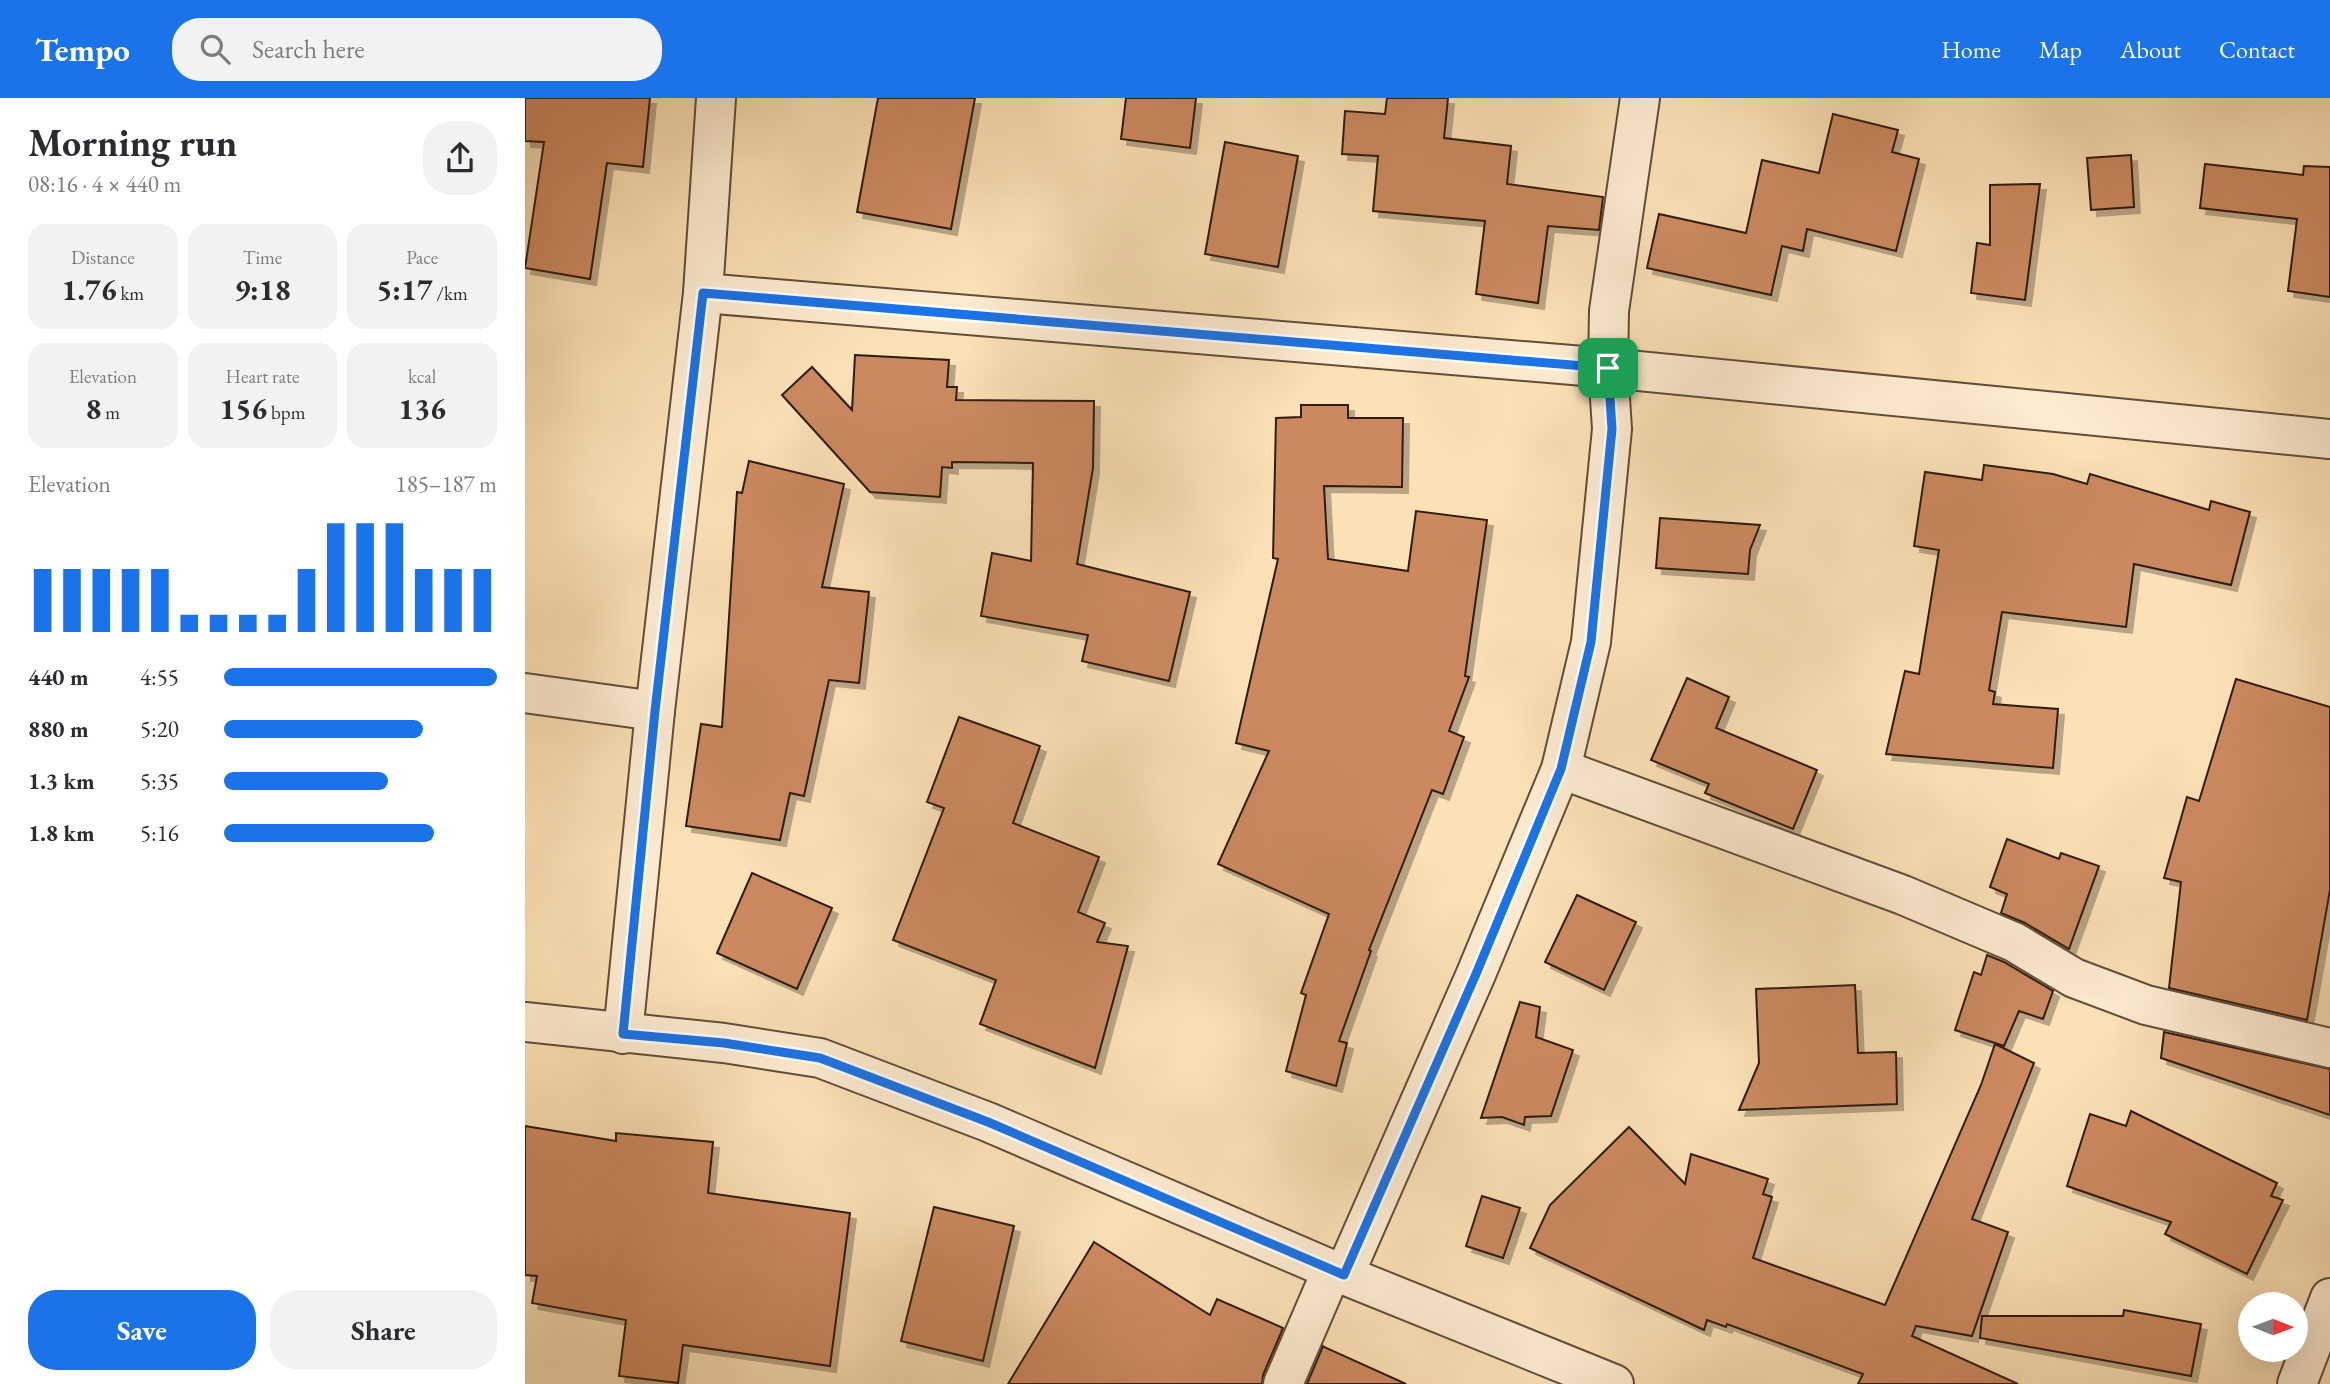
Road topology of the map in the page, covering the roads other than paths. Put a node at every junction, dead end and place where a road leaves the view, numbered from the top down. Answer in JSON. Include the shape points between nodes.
{"nodes":[{"id":1,"x":716,"y":98,"type":"edge"},
{"id":2,"x":1640,"y":98,"type":"edge"},
{"id":3,"x":703,"y":293,"type":"junction"},
{"id":4,"x":1608,"y":368,"type":"junction"},
{"id":5,"x":2330,"y":439,"type":"edge"},
{"id":6,"x":525,"y":694,"type":"edge"},
{"id":7,"x":655,"y":711,"type":"junction"},
{"id":8,"x":1561,"y":769,"type":"junction"},
{"id":9,"x":525,"y":1022,"type":"edge"},
{"id":10,"x":623,"y":1034,"type":"junction"},
{"id":11,"x":2330,"y":1048,"type":"edge"},
{"id":12,"x":1338,"y":1273,"type":"junction"},
{"id":13,"x":2330,"y":1298,"type":"edge"},
{"id":14,"x":1283,"y":1384,"type":"edge"},
{"id":15,"x":1613,"y":1384,"type":"edge"},
{"id":16,"x":2297,"y":1384,"type":"edge"}],
"edges":[{"from":1,"to":3,"type":"street"},
{"from":2,"to":4,"type":"street","via":[[1609,311]]},
{"from":3,"to":4,"type":"street"},
{"from":3,"to":7,"type":"street"},
{"from":4,"to":5,"type":"street"},
{"from":4,"to":8,"type":"street","via":[[1612,429],[1591,642]]},
{"from":6,"to":7,"type":"street"},
{"from":7,"to":10,"type":"street"},
{"from":8,"to":11,"type":"street","via":[[1903,895],[2014,942],[2074,978],[2146,1005]]},
{"from":8,"to":12,"type":"street","via":[[1476,974]]},
{"from":9,"to":10,"type":"street"},
{"from":10,"to":12,"type":"street","via":[[820,1058],[988,1122]]},
{"from":12,"to":14,"type":"street"},
{"from":12,"to":15,"type":"street"},
{"from":13,"to":16,"type":"street"}]}
